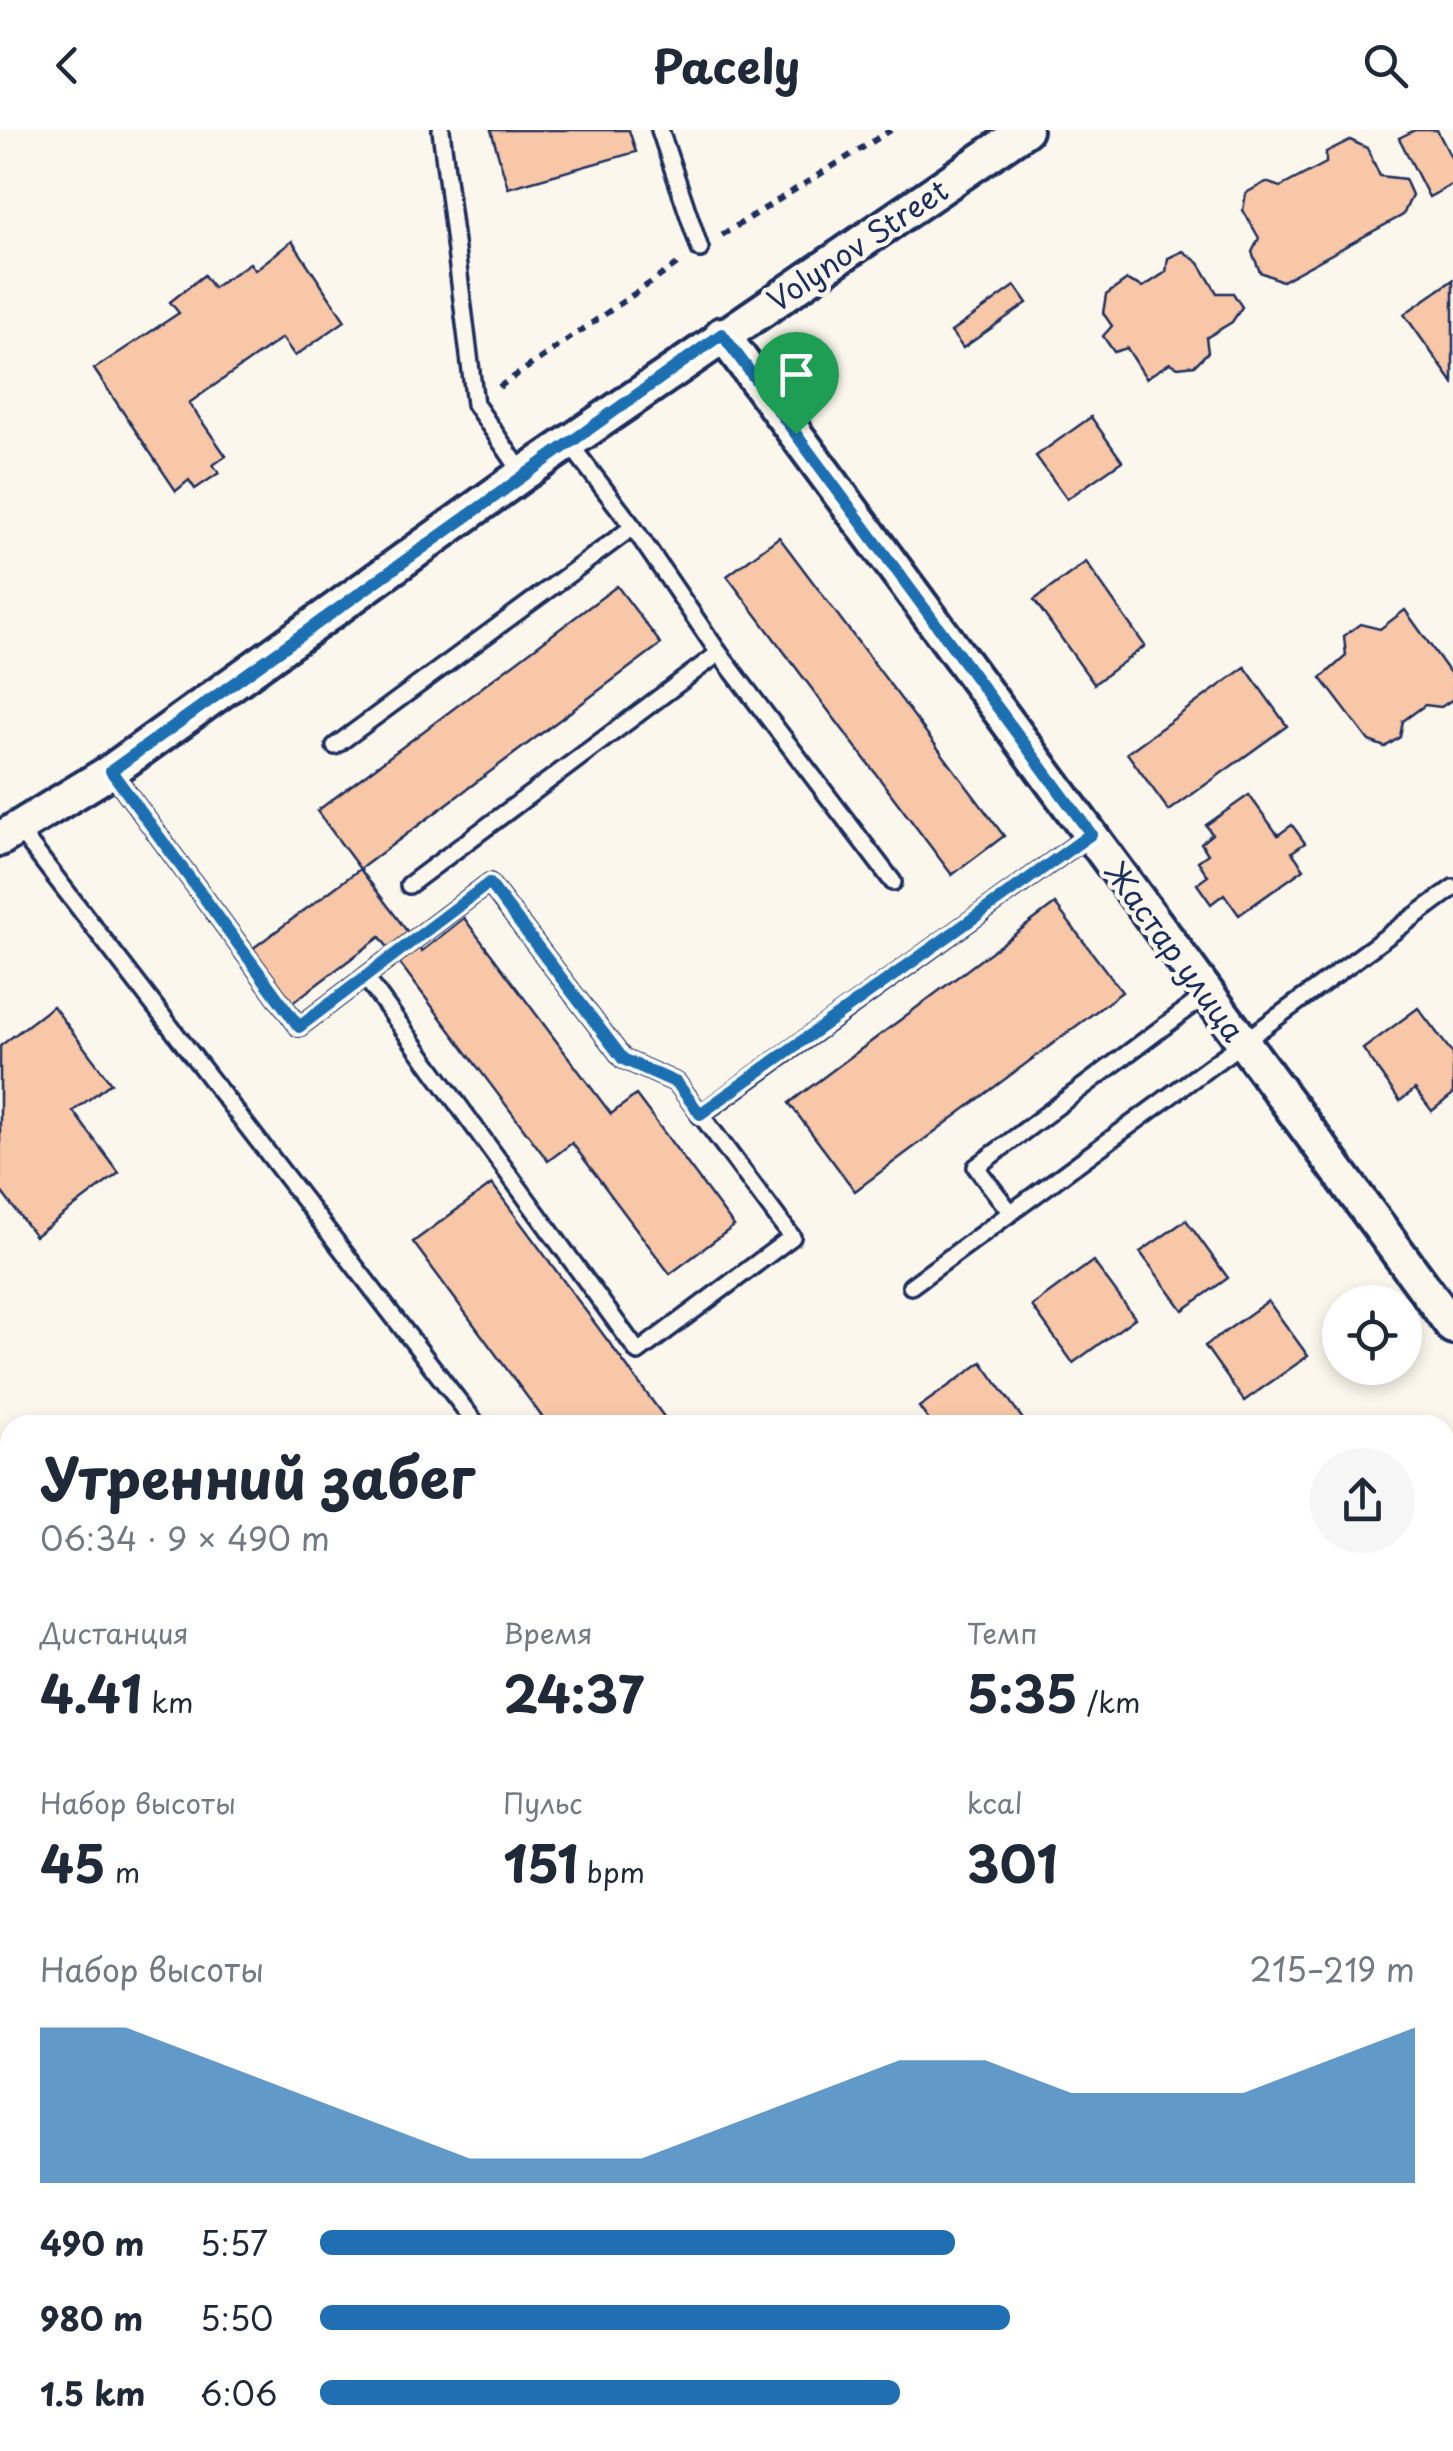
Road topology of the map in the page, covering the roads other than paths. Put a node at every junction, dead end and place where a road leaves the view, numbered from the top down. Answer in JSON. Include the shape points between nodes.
{"nodes":[{"id":1,"x":441,"y":130,"type":"edge"},
{"id":2,"x":660,"y":130,"type":"edge"},
{"id":3,"x":1025,"y":130,"type":"edge"},
{"id":4,"x":700,"y":248,"type":"road end"},
{"id":5,"x":722,"y":334,"type":"junction"},
{"id":6,"x":568,"y":443,"type":"junction"},
{"id":7,"x":523,"y":474,"type":"junction"},
{"id":8,"x":633,"y":527,"type":"junction"},
{"id":9,"x":719,"y":653,"type":"junction"},
{"id":10,"x":336,"y":746,"type":"dead end"},
{"id":11,"x":111,"y":771,"type":"junction"},
{"id":12,"x":9,"y":834,"type":"edge"},
{"id":13,"x":1091,"y":834,"type":"junction"},
{"id":14,"x":894,"y":882,"type":"dead end"},
{"id":15,"x":409,"y":886,"type":"dead end"},
{"id":16,"x":1453,"y":888,"type":"edge"},
{"id":17,"x":366,"y":978,"type":"junction"},
{"id":18,"x":1206,"y":995,"type":"junction"},
{"id":19,"x":1243,"y":1042,"type":"junction"},
{"id":20,"x":700,"y":1114,"type":"junction"},
{"id":21,"x":1011,"y":1213,"type":"junction"},
{"id":22,"x":911,"y":1286,"type":"dead end"},
{"id":23,"x":1453,"y":1326,"type":"edge"},
{"id":24,"x":468,"y":1415,"type":"edge"}],
"edges":[{"from":1,"to":7,"type":"lane","via":[[475,404]]},
{"from":2,"to":4,"type":"lane"},
{"from":3,"to":5,"type":"street","name":"Volynov Street"},
{"from":5,"to":6,"type":"street","name":"Volynov Street"},
{"from":5,"to":13,"type":"street","name":"Жастар улица"},
{"from":6,"to":7,"type":"street","name":"Volynov Street"},
{"from":6,"to":8,"type":"lane"},
{"from":7,"to":11,"type":"street","name":"Volynov Street"},
{"from":8,"to":9,"type":"lane"},
{"from":8,"to":10,"type":"lane"},
{"from":9,"to":14,"type":"lane"},
{"from":9,"to":15,"type":"lane"},
{"from":11,"to":12,"type":"street","name":"Volynov Street"},
{"from":11,"to":17,"type":"lane","via":[[299,1027]]},
{"from":12,"to":24,"type":"lane"},
{"from":13,"to":18,"type":"street","name":"Жастар улица"},
{"from":13,"to":20,"type":"lane"},
{"from":16,"to":19,"type":"lane"},
{"from":17,"to":20,"type":"lane","via":[[489,883],[623,1059],[677,1083]]},
{"from":17,"to":20,"type":"lane","via":[[638,1352],[792,1237]]},
{"from":18,"to":19,"type":"street","name":"Жастар улица"},
{"from":18,"to":21,"type":"lane","via":[[976,1167]]},
{"from":19,"to":21,"type":"lane"},
{"from":19,"to":23,"type":"street","name":"Жастар улица"},
{"from":21,"to":22,"type":"lane"}]}
